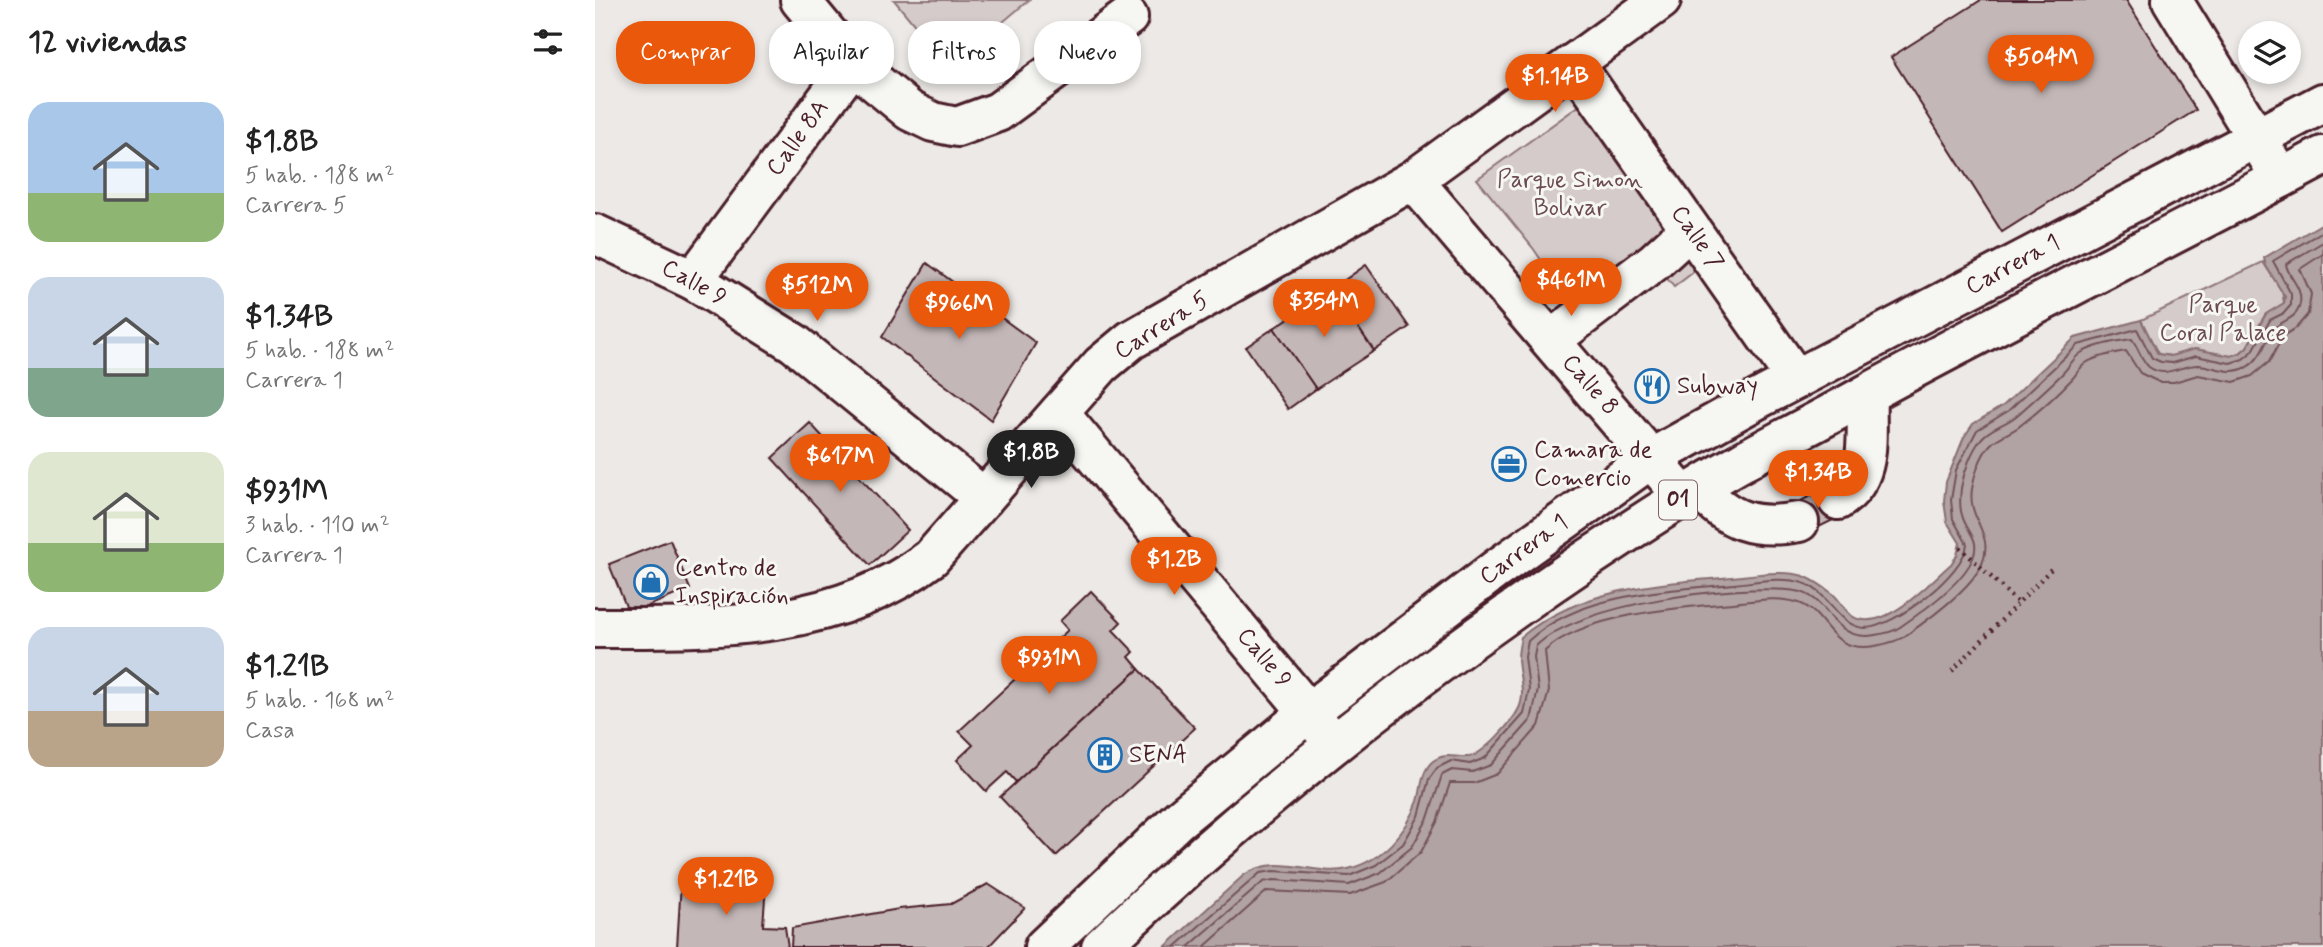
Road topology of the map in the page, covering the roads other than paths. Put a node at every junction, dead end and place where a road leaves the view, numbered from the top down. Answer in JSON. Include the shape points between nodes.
{"nodes":[{"id":1,"x":800,"y":0,"type":"edge"},
{"id":2,"x":1661,"y":0,"type":"edge"},
{"id":3,"x":2172,"y":0,"type":"edge"},
{"id":4,"x":1128,"y":17,"type":"dead end"},
{"id":5,"x":817,"y":21,"type":"edge"},
{"id":6,"x":1574,"y":63,"type":"junction"},
{"id":7,"x":838,"y":84,"type":"edge"},
{"id":8,"x":877,"y":84,"type":"edge"},
{"id":9,"x":2323,"y":103,"type":"edge"},
{"id":10,"x":2256,"y":137,"type":"junction"},
{"id":11,"x":2323,"y":156,"type":"edge"},
{"id":12,"x":2281,"y":178,"type":"junction"},
{"id":13,"x":1413,"y":180,"type":"junction"},
{"id":14,"x":1690,"y":229,"type":"junction"},
{"id":15,"x":595,"y":234,"type":"edge"},
{"id":16,"x":694,"y":280,"type":"junction"},
{"id":17,"x":1551,"y":340,"type":"junction"},
{"id":18,"x":1796,"y":379,"type":"junction"},
{"id":19,"x":1867,"y":395,"type":"junction"},
{"id":20,"x":1059,"y":413,"type":"junction"},
{"id":21,"x":1652,"y":458,"type":"junction"},
{"id":22,"x":1690,"y":492,"type":"junction"},
{"id":23,"x":984,"y":498,"type":"junction"},
{"id":24,"x":1837,"y":500,"type":"dead end"},
{"id":25,"x":1799,"y":522,"type":"dead end"},
{"id":26,"x":595,"y":628,"type":"edge"},
{"id":27,"x":1309,"y":712,"type":"junction"},
{"id":28,"x":1334,"y":743,"type":"junction"},
{"id":29,"x":1044,"y":947,"type":"edge"},
{"id":30,"x":1101,"y":947,"type":"edge"}],
"edges":[{"from":1,"to":5,"type":"main road"},
{"from":2,"to":6,"type":"main road","name":"Carrera 5"},
{"from":3,"to":10,"type":"main road"},
{"from":4,"to":8,"type":"main road","via":[[998,112],[977,122],[957,127],[933,122],[910,111]]},
{"from":6,"to":13,"type":"main road","name":"Carrera 5"},
{"from":6,"to":14,"type":"main road","name":"Calle 7"},
{"from":7,"to":16,"type":"main road","name":"Calle 8A"},
{"from":9,"to":10,"type":"main road","name":"Carrera 1","number":"01"},
{"from":10,"to":12,"type":"main road"},
{"from":10,"to":18,"type":"main road","name":"Carrera 1","number":"01"},
{"from":11,"to":12,"type":"main road","name":"Carrera 1","number":"01"},
{"from":12,"to":19,"type":"main road","name":"Carrera 1","number":"01"},
{"from":13,"to":17,"type":"main road","name":"Calle 8"},
{"from":13,"to":20,"type":"main road","name":"Carrera 5","via":[[1131,340],[1101,365]]},
{"from":14,"to":17,"type":"main road"},
{"from":14,"to":18,"type":"main road","name":"Calle 7"},
{"from":15,"to":16,"type":"main road","name":"Calle 9"},
{"from":16,"to":23,"type":"main road","name":"Calle 9","via":[[794,343]]},
{"from":17,"to":21,"type":"main road","name":"Calle 8"},
{"from":18,"to":21,"type":"main road","name":"Carrera 1","number":"01"},
{"from":19,"to":22,"type":"main road","name":"Carrera 1","number":"01"},
{"from":19,"to":24,"type":"main road","via":[[1864,467],[1856,486]]},
{"from":20,"to":23,"type":"main road","name":"Carrera 5"},
{"from":20,"to":27,"type":"main road","name":"Calle 9"},
{"from":21,"to":22,"type":"main road","name":"Calle 8"},
{"from":21,"to":27,"type":"main road","name":"Carrera 1","number":"01"},
{"from":22,"to":25,"type":"main road","name":"Calle 8","via":[[1734,518],[1772,526]]},
{"from":22,"to":28,"type":"main road","name":"Carrera 1","number":"01","via":[[1512,609]]},
{"from":23,"to":26,"type":"main road","name":"Carrera 5","via":[[932,558],[881,591],[844,605],[750,624]]},
{"from":27,"to":28,"type":"main road","name":"Calle 9"},
{"from":27,"to":29,"type":"main road","name":"Carrera 1","number":"01","via":[[1178,820]]},
{"from":28,"to":30,"type":"main road","name":"Carrera 1","number":"01"}]}
